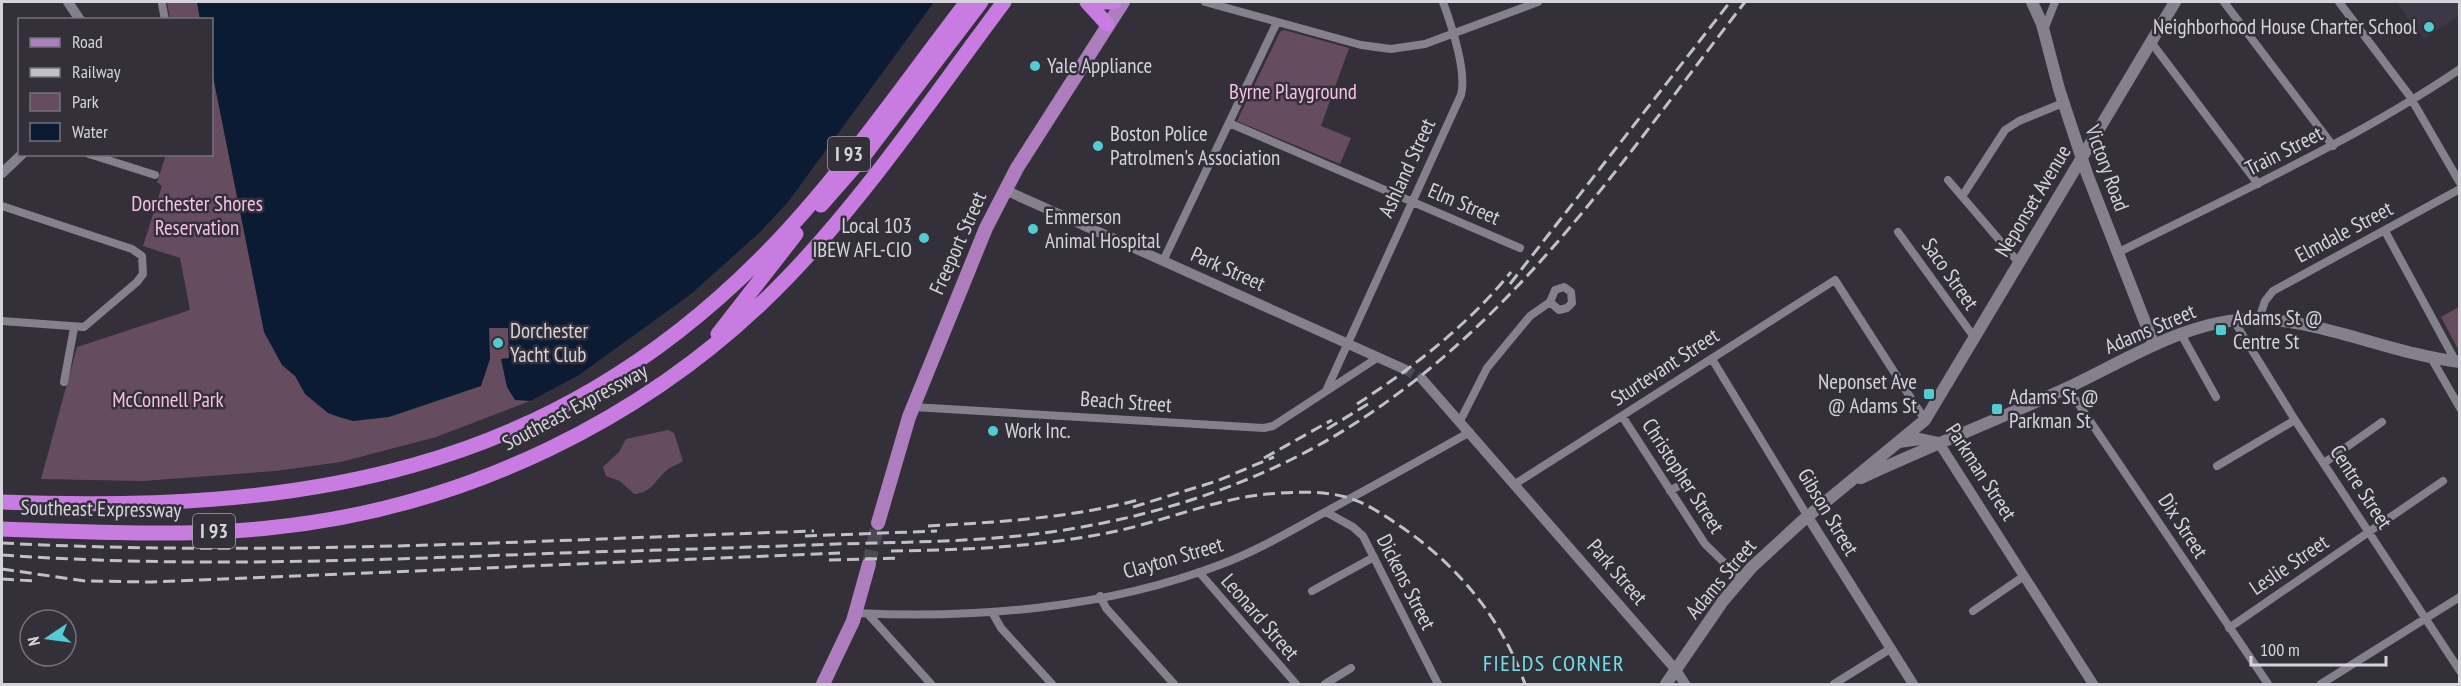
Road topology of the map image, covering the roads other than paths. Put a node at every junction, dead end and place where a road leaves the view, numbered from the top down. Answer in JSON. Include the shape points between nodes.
{"nodes":[{"id":1,"x":68,"y":2,"type":"edge"},
{"id":2,"x":967,"y":2,"type":"edge"},
{"id":3,"x":981,"y":2,"type":"edge"},
{"id":4,"x":988,"y":2,"type":"edge"},
{"id":5,"x":1004,"y":2,"type":"edge"},
{"id":6,"x":1087,"y":2,"type":"edge"},
{"id":7,"x":1092,"y":2,"type":"edge"},
{"id":8,"x":1114,"y":2,"type":"edge"},
{"id":9,"x":1123,"y":2,"type":"edge"},
{"id":10,"x":1205,"y":2,"type":"edge"},
{"id":11,"x":1443,"y":2,"type":"edge"},
{"id":12,"x":1538,"y":2,"type":"edge"},
{"id":13,"x":2032,"y":2,"type":"edge"},
{"id":14,"x":2055,"y":2,"type":"edge"},
{"id":15,"x":2175,"y":2,"type":"edge"},
{"id":16,"x":2224,"y":2,"type":"edge"},
{"id":17,"x":2338,"y":2,"type":"edge"},
{"id":18,"x":162,"y":4,"type":"dead end"},
{"id":19,"x":79,"y":18,"type":"edge"},
{"id":20,"x":165,"y":18,"type":"edge"},
{"id":21,"x":1276,"y":22,"type":"junction"},
{"id":22,"x":1107,"y":24,"type":"junction"},
{"id":23,"x":2044,"y":30,"type":"junction"},
{"id":24,"x":1453,"y":34,"type":"junction"},
{"id":25,"x":2151,"y":42,"type":"junction"},
{"id":26,"x":2460,"y":69,"type":"edge"},
{"id":27,"x":2413,"y":101,"type":"junction"},
{"id":28,"x":2063,"y":103,"type":"junction"},
{"id":29,"x":1229,"y":123,"type":"junction"},
{"id":30,"x":2333,"y":146,"type":"junction"},
{"id":31,"x":20,"y":156,"type":"edge"},
{"id":32,"x":94,"y":156,"type":"edge"},
{"id":33,"x":2081,"y":158,"type":"junction"},
{"id":34,"x":2,"y":173,"type":"edge"},
{"id":35,"x":155,"y":175,"type":"dead end"},
{"id":36,"x":1948,"y":180,"type":"dead end"},
{"id":37,"x":2460,"y":183,"type":"edge"},
{"id":38,"x":2258,"y":184,"type":"junction"},
{"id":39,"x":2460,"y":189,"type":"edge"},
{"id":40,"x":1005,"y":190,"type":"junction"},
{"id":41,"x":1963,"y":195,"type":"junction"},
{"id":42,"x":1412,"y":201,"type":"junction"},
{"id":43,"x":2,"y":206,"type":"edge"},
{"id":44,"x":2385,"y":231,"type":"junction"},
{"id":45,"x":797,"y":232,"type":"junction"},
{"id":46,"x":1898,"y":232,"type":"dead end"},
{"id":47,"x":1520,"y":248,"type":"dead end"},
{"id":48,"x":2118,"y":252,"type":"junction"},
{"id":49,"x":1163,"y":261,"type":"junction"},
{"id":50,"x":2019,"y":263,"type":"junction"},
{"id":51,"x":1835,"y":280,"type":"joint"},
{"id":52,"x":720,"y":296,"type":"junction"},
{"id":53,"x":1550,"y":302,"type":"dead end"},
{"id":54,"x":2259,"y":319,"type":"junction"},
{"id":55,"x":2,"y":321,"type":"edge"},
{"id":56,"x":2234,"y":321,"type":"junction"},
{"id":57,"x":74,"y":328,"type":"junction"},
{"id":58,"x":2181,"y":334,"type":"junction"},
{"id":59,"x":1974,"y":337,"type":"junction"},
{"id":60,"x":1347,"y":344,"type":"junction"},
{"id":61,"x":2154,"y":345,"type":"junction"},
{"id":62,"x":2430,"y":356,"type":"junction"},
{"id":63,"x":700,"y":357,"type":"junction"},
{"id":64,"x":1377,"y":357,"type":"junction"},
{"id":65,"x":1712,"y":359,"type":"junction"},
{"id":66,"x":2458,"y":362,"type":"edge"},
{"id":67,"x":1404,"y":369,"type":"tunnel mouth"},
{"id":68,"x":1422,"y":379,"type":"tunnel mouth"},
{"id":69,"x":64,"y":382,"type":"dead end"},
{"id":70,"x":2067,"y":387,"type":"junction"},
{"id":71,"x":1326,"y":392,"type":"junction"},
{"id":72,"x":2216,"y":397,"type":"dead end"},
{"id":73,"x":913,"y":407,"type":"junction"},
{"id":74,"x":2460,"y":408,"type":"edge"},
{"id":75,"x":1622,"y":416,"type":"junction"},
{"id":76,"x":1925,"y":420,"type":"junction"},
{"id":77,"x":2295,"y":420,"type":"junction"},
{"id":78,"x":1460,"y":421,"type":"junction"},
{"id":79,"x":2382,"y":422,"type":"dead end"},
{"id":80,"x":1470,"y":432,"type":"junction"},
{"id":81,"x":1899,"y":442,"type":"junction"},
{"id":82,"x":1939,"y":443,"type":"junction"},
{"id":83,"x":2324,"y":463,"type":"junction"},
{"id":84,"x":2217,"y":466,"type":"dead end"},
{"id":85,"x":1687,"y":481,"type":"dead end"},
{"id":86,"x":2443,"y":481,"type":"dead end"},
{"id":87,"x":1515,"y":484,"type":"junction"},
{"id":88,"x":1846,"y":485,"type":"junction"},
{"id":89,"x":1670,"y":491,"type":"junction"},
{"id":90,"x":2,"y":502,"type":"edge"},
{"id":91,"x":1326,"y":512,"type":"junction"},
{"id":92,"x":1808,"y":517,"type":"junction"},
{"id":93,"x":878,"y":523,"type":"tunnel mouth"},
{"id":94,"x":2,"y":529,"type":"edge"},
{"id":95,"x":2368,"y":532,"type":"junction"},
{"id":96,"x":1374,"y":557,"type":"junction"},
{"id":97,"x":868,"y":564,"type":"tunnel mouth"},
{"id":98,"x":1199,"y":572,"type":"junction"},
{"id":99,"x":2024,"y":576,"type":"junction"},
{"id":100,"x":1741,"y":579,"type":"junction"},
{"id":101,"x":1312,"y":591,"type":"dead end"},
{"id":102,"x":1100,"y":596,"type":"junction"},
{"id":103,"x":2460,"y":597,"type":"edge"},
{"id":104,"x":1973,"y":610,"type":"dead end"},
{"id":105,"x":992,"y":612,"type":"junction"},
{"id":106,"x":862,"y":614,"type":"junction"},
{"id":107,"x":2425,"y":618,"type":"junction"},
{"id":108,"x":2229,"y":628,"type":"junction"},
{"id":109,"x":1890,"y":649,"type":"junction"},
{"id":110,"x":1351,"y":668,"type":"dead end"},
{"id":111,"x":1676,"y":670,"type":"junction"},
{"id":112,"x":2460,"y":671,"type":"edge"},
{"id":113,"x":823,"y":684,"type":"edge"},
{"id":114,"x":931,"y":684,"type":"edge"},
{"id":115,"x":1052,"y":684,"type":"edge"},
{"id":116,"x":1174,"y":684,"type":"edge"},
{"id":117,"x":1296,"y":684,"type":"edge"},
{"id":118,"x":1325,"y":684,"type":"edge"},
{"id":119,"x":1438,"y":684,"type":"edge"},
{"id":120,"x":1666,"y":684,"type":"edge"},
{"id":121,"x":1685,"y":684,"type":"edge"},
{"id":122,"x":1834,"y":684,"type":"edge"},
{"id":123,"x":1913,"y":684,"type":"edge"},
{"id":124,"x":2093,"y":684,"type":"edge"},
{"id":125,"x":2268,"y":684,"type":"edge"},
{"id":126,"x":2321,"y":684,"type":"edge"}],
"edges":[{"from":1,"to":19,"type":"street"},
{"from":2,"to":52,"type":"highway","name":"Southeast Expressway","number":"I 93","via":[[798,218]]},
{"from":3,"to":45,"type":"highway","number":"I 93","via":[[863,157]]},
{"from":4,"to":45,"type":"highway","number":"I 93","via":[[863,164]]},
{"from":5,"to":63,"type":"highway","name":"Southeast Expressway","number":"I 93","via":[[829,232],[762,303]]},
{"from":6,"to":22,"type":"highway"},
{"from":7,"to":8,"type":"highway"},
{"from":9,"to":22,"type":"main road","name":"Freeport Street"},
{"from":10,"to":21,"type":"street"},
{"from":11,"to":24,"type":"street","name":"Ashland Street"},
{"from":12,"to":24,"type":"street"},
{"from":13,"to":23,"type":"main road","name":"Victory Road"},
{"from":14,"to":23,"type":"street"},
{"from":15,"to":25,"type":"main road","name":"Neponset Avenue"},
{"from":16,"to":30,"type":"street"},
{"from":17,"to":27,"type":"street"},
{"from":18,"to":20,"type":"street"},
{"from":21,"to":24,"type":"street","via":[[1386,49],[1414,46]]},
{"from":21,"to":29,"type":"street"},
{"from":22,"to":40,"type":"main road","name":"Freeport Street"},
{"from":23,"to":28,"type":"main road","name":"Victory Road"},
{"from":24,"to":42,"type":"street","name":"Ashland Street","via":[[1462,91]]},
{"from":25,"to":33,"type":"main road","name":"Neponset Avenue"},
{"from":25,"to":38,"type":"street"},
{"from":26,"to":27,"type":"street","name":"Train Street"},
{"from":27,"to":30,"type":"street","name":"Train Street"},
{"from":27,"to":37,"type":"street"},
{"from":28,"to":33,"type":"main road","name":"Victory Road"},
{"from":28,"to":41,"type":"street","via":[[2005,130]]},
{"from":29,"to":42,"type":"street","name":"Elm Street"},
{"from":29,"to":49,"type":"street"},
{"from":30,"to":38,"type":"street","name":"Train Street"},
{"from":31,"to":34,"type":"street"},
{"from":32,"to":35,"type":"street"},
{"from":33,"to":48,"type":"main road","name":"Victory Road"},
{"from":33,"to":50,"type":"main road","name":"Neponset Avenue"},
{"from":36,"to":41,"type":"street"},
{"from":38,"to":48,"type":"street","name":"Train Street"},
{"from":39,"to":44,"type":"street","name":"Elmdale Street"},
{"from":40,"to":49,"type":"street","name":"Park Street"},
{"from":40,"to":73,"type":"main road","name":"Freeport Street","via":[[977,247]]},
{"from":41,"to":50,"type":"street"},
{"from":42,"to":47,"type":"street","name":"Elm Street"},
{"from":42,"to":60,"type":"street","name":"Ashland Street"},
{"from":43,"to":57,"type":"street","via":[[125,246],[138,252],[144,262],[143,274],[137,282],[84,327]]},
{"from":44,"to":54,"type":"street","name":"Elmdale Street","via":[[2273,291]]},
{"from":44,"to":66,"type":"street"},
{"from":45,"to":52,"type":"highway","number":"I 93"},
{"from":45,"to":63,"type":"highway","number":"I 93"},
{"from":46,"to":59,"type":"street","name":"Saco Street"},
{"from":48,"to":61,"type":"main road","name":"Victory Road"},
{"from":49,"to":60,"type":"street","name":"Park Street"},
{"from":50,"to":59,"type":"main road","name":"Neponset Avenue"},
{"from":51,"to":65,"type":"street","name":"Sturtevant Street"},
{"from":51,"to":76,"type":"street","name":"Parkman Street"},
{"from":52,"to":90,"type":"highway","name":"Southeast Expressway","number":"I 93","via":[[659,346],[563,406],[506,433],[416,466],[352,482],[260,496],[129,504]]},
{"from":53,"to":78,"type":"street","via":[[1530,316],[1499,352]]},
{"from":54,"to":56,"type":"main road","name":"Adams Street"},
{"from":54,"to":62,"type":"main road","name":"Adams Street"},
{"from":55,"to":57,"type":"street"},
{"from":56,"to":58,"type":"main road","name":"Adams Street"},
{"from":56,"to":77,"type":"street","name":"Centre Street"},
{"from":57,"to":69,"type":"street"},
{"from":58,"to":61,"type":"main road","name":"Adams Street"},
{"from":58,"to":72,"type":"street"},
{"from":59,"to":76,"type":"main road","name":"Neponset Avenue"},
{"from":60,"to":64,"type":"street","name":"Park Street"},
{"from":60,"to":71,"type":"street"},
{"from":61,"to":70,"type":"main road","name":"Adams Street"},
{"from":62,"to":66,"type":"main road","name":"Adams Street"},
{"from":62,"to":74,"type":"street"},
{"from":63,"to":94,"type":"highway","name":"Southeast Expressway","number":"I 93","via":[[632,404],[546,451],[471,482],[393,506],[328,520],[248,530]]},
{"from":64,"to":67,"type":"street","name":"Park Street"},
{"from":64,"to":71,"type":"street","name":"Beach Street"},
{"from":65,"to":75,"type":"street","name":"Sturtevant Street"},
{"from":65,"to":92,"type":"street","name":"Gibson Street"},
{"from":68,"to":78,"type":"street","name":"Park Street"},
{"from":70,"to":82,"type":"main road","name":"Adams Street"},
{"from":70,"to":108,"type":"street","name":"Dix Street"},
{"from":71,"to":73,"type":"street","name":"Beach Street","via":[[1264,428]]},
{"from":73,"to":93,"type":"main road","name":"Freeport Street"},
{"from":75,"to":87,"type":"street","name":"Sturtevant Street"},
{"from":75,"to":89,"type":"street","name":"Christopher Street"},
{"from":76,"to":81,"type":"main road","name":"Adams Street"},
{"from":76,"to":82,"type":"main road","name":"Parkman Street"},
{"from":77,"to":83,"type":"street","name":"Centre Street"},
{"from":77,"to":84,"type":"street"},
{"from":78,"to":80,"type":"street","name":"Park Street"},
{"from":79,"to":83,"type":"street"},
{"from":80,"to":87,"type":"street","name":"Park Street"},
{"from":80,"to":91,"type":"street","name":"Clayton Street"},
{"from":81,"to":82,"type":"main road","name":"Adams Street","via":[[1920,439]]},
{"from":81,"to":88,"type":"main road","name":"Adams Street"},
{"from":82,"to":88,"type":"main road","name":"Adams Street"},
{"from":82,"to":99,"type":"street","name":"Parkman Street"},
{"from":83,"to":95,"type":"street","name":"Centre Street"},
{"from":85,"to":89,"type":"street"},
{"from":86,"to":95,"type":"street","name":"Leslie Street"},
{"from":87,"to":111,"type":"street","name":"Park Street"},
{"from":88,"to":92,"type":"main road","name":"Adams Street"},
{"from":89,"to":100,"type":"street","name":"Christopher Street","via":[[1704,544]]},
{"from":91,"to":96,"type":"street","name":"Dickens Street","via":[[1358,531]]},
{"from":91,"to":98,"type":"street","name":"Clayton Street","via":[[1253,551]]},
{"from":92,"to":100,"type":"main road","name":"Adams Street"},
{"from":92,"to":109,"type":"street","name":"Gibson Street"},
{"from":95,"to":107,"type":"street","name":"Centre Street"},
{"from":95,"to":108,"type":"street","name":"Leslie Street"},
{"from":96,"to":101,"type":"street"},
{"from":96,"to":119,"type":"street","name":"Dickens Street"},
{"from":97,"to":106,"type":"main road"},
{"from":98,"to":102,"type":"street","name":"Clayton Street"},
{"from":98,"to":117,"type":"street","name":"Leonard Street"},
{"from":99,"to":104,"type":"street"},
{"from":99,"to":124,"type":"street","name":"Parkman Street"},
{"from":100,"to":111,"type":"main road","name":"Adams Street"},
{"from":102,"to":105,"type":"street","name":"Clayton Street"},
{"from":102,"to":116,"type":"street","via":[[1106,608]]},
{"from":103,"to":107,"type":"street"},
{"from":105,"to":106,"type":"street","name":"Clayton Street"},
{"from":105,"to":115,"type":"street"},
{"from":106,"to":113,"type":"main road"},
{"from":106,"to":114,"type":"street"},
{"from":107,"to":112,"type":"street","name":"Centre Street"},
{"from":107,"to":126,"type":"street"},
{"from":108,"to":125,"type":"street","name":"Dix Street"},
{"from":109,"to":122,"type":"street"},
{"from":109,"to":123,"type":"street","name":"Gibson Street"},
{"from":110,"to":118,"type":"street"},
{"from":111,"to":120,"type":"main road","name":"Adams Street"},
{"from":111,"to":121,"type":"street","name":"Park Street"}]}
